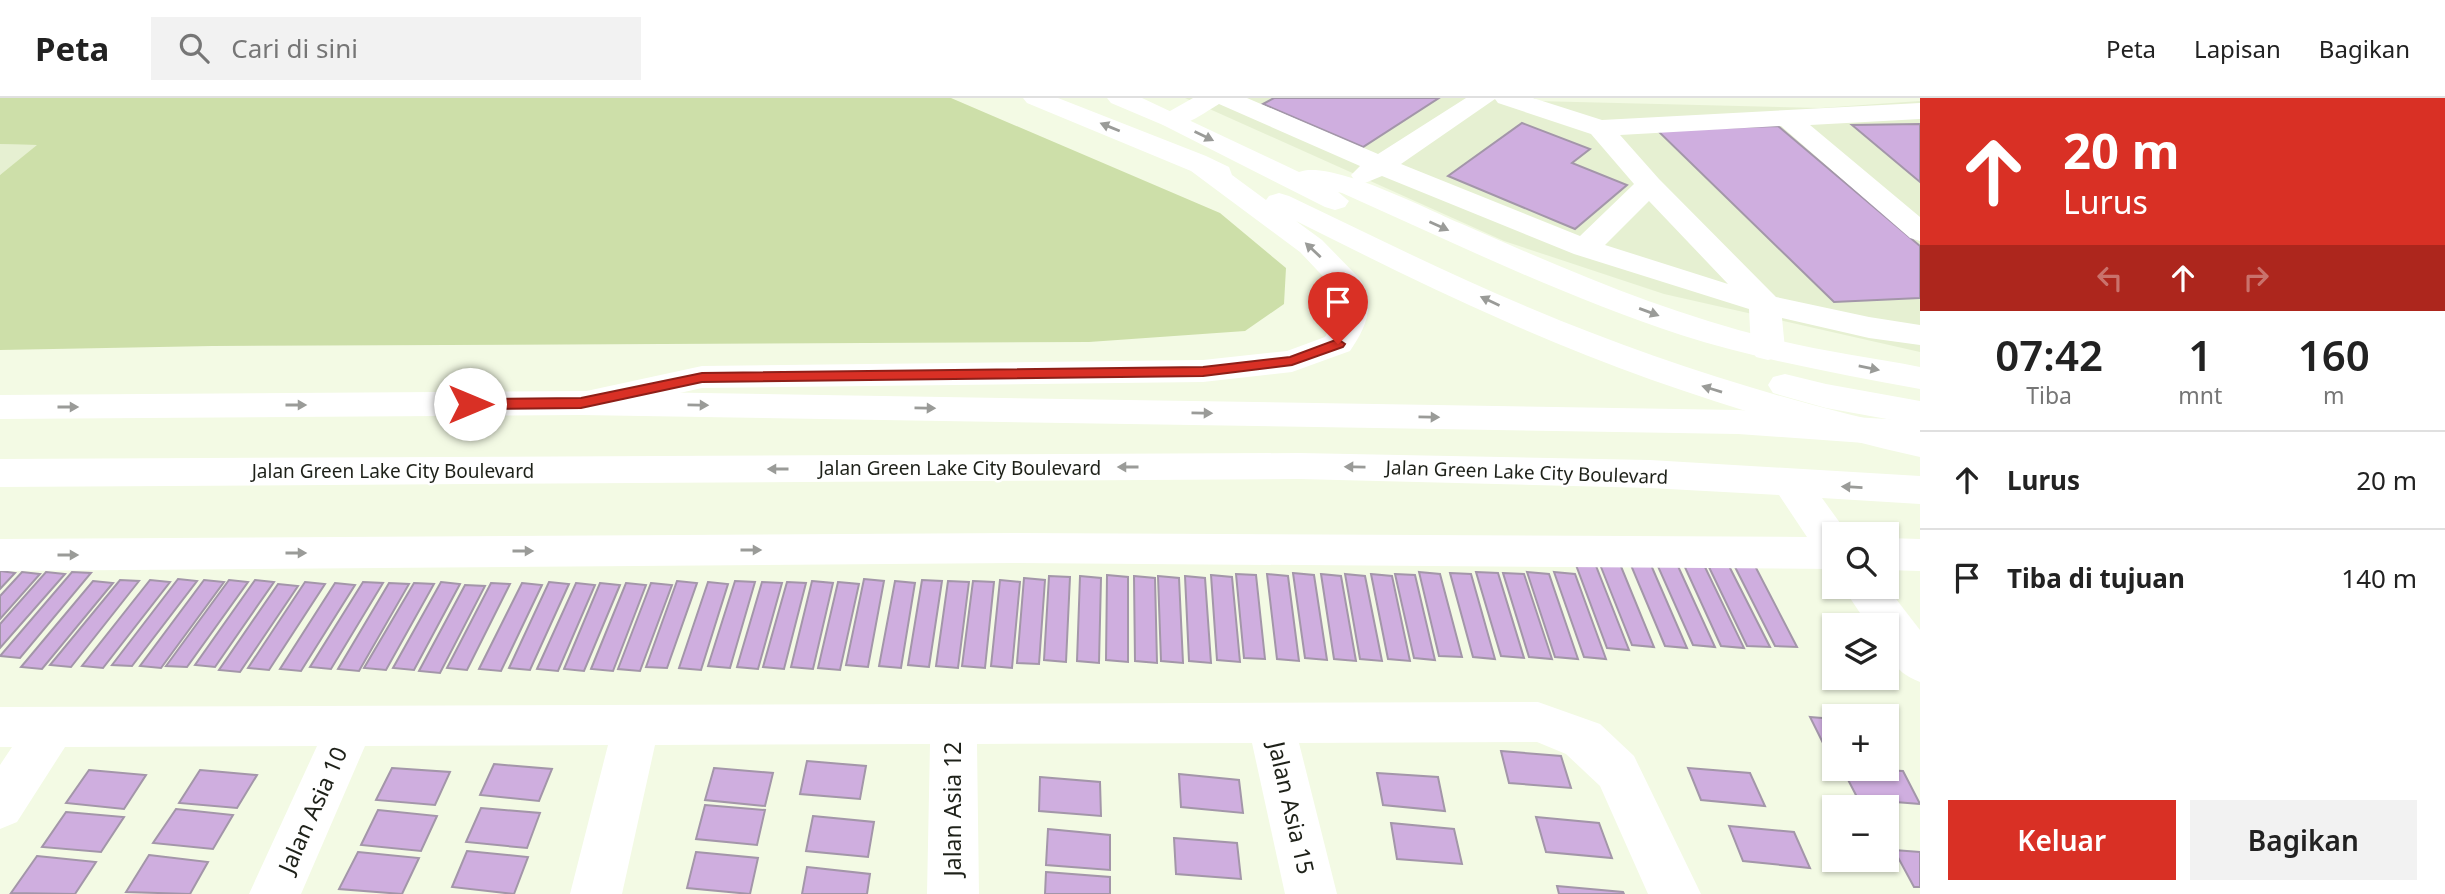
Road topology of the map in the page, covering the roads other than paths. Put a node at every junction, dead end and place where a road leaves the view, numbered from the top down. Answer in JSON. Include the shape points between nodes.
{"nodes":[{"id":1,"x":1036,"y":98,"type":"edge"},
{"id":2,"x":1120,"y":98,"type":"edge"},
{"id":3,"x":1212,"y":98,"type":"edge"},
{"id":4,"x":1226,"y":98,"type":"edge"},
{"id":5,"x":1483,"y":98,"type":"edge"},
{"id":6,"x":1507,"y":98,"type":"edge"},
{"id":7,"x":1920,"y":111,"type":"edge"},
{"id":8,"x":1787,"y":118,"type":"junction"},
{"id":9,"x":1172,"y":120,"type":"junction"},
{"id":10,"x":1600,"y":128,"type":"junction"},
{"id":11,"x":1196,"y":162,"type":"junction"},
{"id":12,"x":1380,"y":164,"type":"junction"},
{"id":13,"x":1282,"y":173,"type":"junction"},
{"id":14,"x":1648,"y":185,"type":"junction"},
{"id":15,"x":1351,"y":186,"type":"junction"},
{"id":16,"x":1920,"y":232,"type":"edge"},
{"id":17,"x":1585,"y":248,"type":"junction"},
{"id":18,"x":1765,"y":304,"type":"junction"},
{"id":19,"x":1561,"y":321,"type":"junction"},
{"id":20,"x":1920,"y":335,"type":"edge"},
{"id":21,"x":1768,"y":349,"type":"junction"},
{"id":22,"x":1920,"y":378,"type":"edge"},
{"id":23,"x":581,"y":403,"type":"junction"},
{"id":24,"x":0,"y":407,"type":"edge"},
{"id":25,"x":1920,"y":413,"type":"edge"},
{"id":26,"x":1920,"y":434,"type":"edge"},
{"id":27,"x":1920,"y":444,"type":"edge"},
{"id":28,"x":0,"y":473,"type":"edge"},
{"id":29,"x":1791,"y":484,"type":"junction"},
{"id":30,"x":1920,"y":490,"type":"edge"},
{"id":31,"x":1822,"y":528,"type":"edge"},
{"id":32,"x":1822,"y":553,"type":"edge"},
{"id":33,"x":1899,"y":554,"type":"edge"},
{"id":34,"x":0,"y":555,"type":"edge"},
{"id":35,"x":1920,"y":555,"type":"edge"},
{"id":36,"x":1873,"y":599,"type":"edge"},
{"id":37,"x":1920,"y":663,"type":"edge"},
{"id":38,"x":1271,"y":723,"type":"junction"},
{"id":39,"x":954,"y":724,"type":"junction"},
{"id":40,"x":636,"y":725,"type":"junction"},
{"id":41,"x":350,"y":726,"type":"junction"},
{"id":42,"x":0,"y":727,"type":"edge"},
{"id":43,"x":52,"y":727,"type":"junction"},
{"id":44,"x":0,"y":806,"type":"edge"},
{"id":45,"x":275,"y":894,"type":"edge"},
{"id":46,"x":596,"y":894,"type":"edge"},
{"id":47,"x":953,"y":894,"type":"edge"},
{"id":48,"x":1311,"y":894,"type":"edge"},
{"id":49,"x":1675,"y":894,"type":"edge"}],
"edges":[{"from":11,"to":1,"type":"street","one_way":true},
{"from":2,"to":9,"type":"street"},
{"from":3,"to":9,"type":"street"},
{"from":4,"to":12,"type":"street"},
{"from":5,"to":12,"type":"street"},
{"from":6,"to":10,"type":"street"},
{"from":7,"to":8,"type":"street"},
{"from":8,"to":10,"type":"street"},
{"from":8,"to":16,"type":"street"},
{"from":9,"to":13,"type":"street","one_way":true},
{"from":10,"to":14,"type":"street"},
{"from":19,"to":11,"type":"street","one_way":true},
{"from":23,"to":11,"type":"street","one_way":true,"via":[[702,377],[1203,372],[1292,361],[1338,344],[1354,314],[1349,286],[1311,246]]},
{"from":12,"to":15,"type":"street"},
{"from":12,"to":17,"type":"street"},
{"from":13,"to":15,"type":"street"},
{"from":13,"to":19,"type":"street"},
{"from":14,"to":17,"type":"street"},
{"from":14,"to":18,"type":"street"},
{"from":15,"to":21,"type":"street","one_way":true,"via":[[1574,285]]},
{"from":17,"to":18,"type":"street","via":[[1704,289]]},
{"from":18,"to":20,"type":"street"},
{"from":18,"to":21,"type":"street"},
{"from":19,"to":25,"type":"street","via":[[1826,396]]},
{"from":27,"to":19,"type":"street","one_way":true,"via":[[1842,428],[1696,384]]},
{"from":21,"to":22,"type":"street","one_way":true},
{"from":24,"to":23,"type":"street","one_way":true},
{"from":23,"to":26,"type":"street","one_way":true,"via":[[1724,421]]},
{"from":29,"to":28,"type":"street","name":"Jalan Green Lake City Boulevard","one_way":true,"via":[[1650,474],[1298,466]]},
{"from":30,"to":29,"type":"street","name":"Jalan Green Lake City Boulevard","one_way":true},
{"from":29,"to":31,"type":"street"},
{"from":34,"to":32,"type":"street","one_way":true,"via":[[1001,548]]},
{"from":33,"to":35,"type":"street"},
{"from":36,"to":37,"type":"street"},
{"from":38,"to":39,"type":"street"},
{"from":38,"to":48,"type":"street","name":"Jalan Asia 15"},
{"from":38,"to":49,"type":"street","via":[[1538,722],[1583,739],[1617,771]]},
{"from":39,"to":40,"type":"street"},
{"from":39,"to":47,"type":"street","name":"Jalan Asia 12"},
{"from":40,"to":41,"type":"street"},
{"from":40,"to":46,"type":"street"},
{"from":41,"to":43,"type":"street"},
{"from":41,"to":45,"type":"street","name":"Jalan Asia 10"},
{"from":42,"to":43,"type":"street"},
{"from":43,"to":44,"type":"street"}]}
